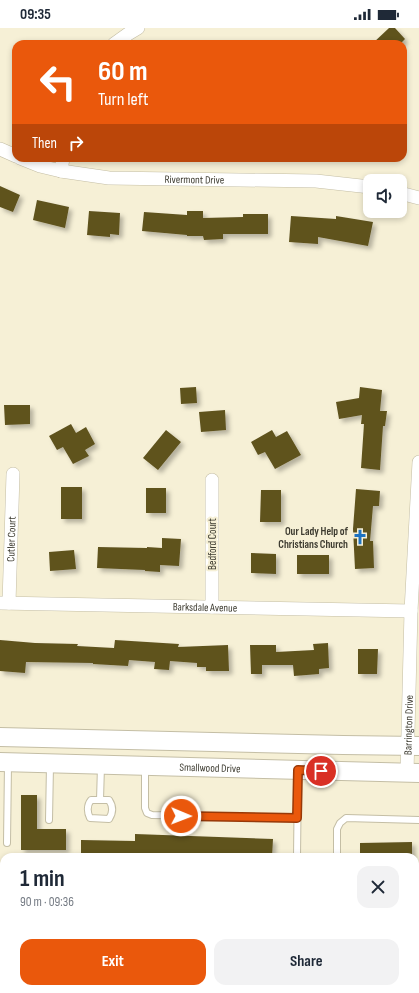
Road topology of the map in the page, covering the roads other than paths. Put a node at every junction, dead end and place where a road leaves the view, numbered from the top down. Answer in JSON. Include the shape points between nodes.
{"nodes":[{"id":1,"x":138,"y":28,"type":"edge"},
{"id":2,"x":120,"y":40,"type":"edge"},
{"id":3,"x":0,"y":149,"type":"edge"},
{"id":4,"x":12,"y":154,"type":"edge"},
{"id":5,"x":30,"y":162,"type":"edge"},
{"id":6,"x":62,"y":162,"type":"edge"},
{"id":7,"x":61,"y":171,"type":"junction"},
{"id":8,"x":363,"y":186,"type":"edge"},
{"id":9,"x":407,"y":195,"type":"edge"},
{"id":10,"x":419,"y":198,"type":"edge"},
{"id":11,"x":419,"y":462,"type":"edge"},
{"id":12,"x":13,"y":474,"type":"dead end"},
{"id":13,"x":212,"y":480,"type":"dead end"},
{"id":14,"x":5,"y":603,"type":"edge"},
{"id":15,"x":212,"y":607,"type":"junction"},
{"id":16,"x":411,"y":611,"type":"junction"},
{"id":17,"x":0,"y":737,"type":"edge"},
{"id":18,"x":413,"y":746,"type":"edge"},
{"id":19,"x":4,"y":762,"type":"edge"},
{"id":20,"x":50,"y":764,"type":"junction"},
{"id":21,"x":101,"y":765,"type":"junction"},
{"id":22,"x":145,"y":766,"type":"junction"},
{"id":23,"x":298,"y":770,"type":"junction"},
{"id":24,"x":413,"y":773,"type":"edge"},
{"id":25,"x":100,"y":800,"type":"junction"},
{"id":26,"x":0,"y":804,"type":"edge"},
{"id":27,"x":8,"y":804,"type":"junction"},
{"id":28,"x":297,"y":818,"type":"junction"},
{"id":29,"x":48,"y":820,"type":"dead end"},
{"id":30,"x":419,"y":820,"type":"edge"},
{"id":31,"x":7,"y":843,"type":"dead end"},
{"id":32,"x":297,"y":853,"type":"edge"},
{"id":33,"x":337,"y":853,"type":"edge"}],
"edges":[{"from":1,"to":2,"type":"street"},
{"from":3,"to":4,"type":"street"},
{"from":5,"to":7,"type":"street","name":"Rivermont Drive"},
{"from":6,"to":7,"type":"street"},
{"from":7,"to":8,"type":"street","name":"Rivermont Drive","via":[[109,178],[316,181]]},
{"from":9,"to":10,"type":"street"},
{"from":11,"to":16,"type":"street","name":"Barrington Drive"},
{"from":12,"to":14,"type":"street","name":"Cutler Court"},
{"from":13,"to":15,"type":"street","name":"Bedford Court"},
{"from":14,"to":15,"type":"street","name":"Barksdale Avenue"},
{"from":15,"to":16,"type":"street","name":"Barksdale Avenue"},
{"from":16,"to":18,"type":"street","name":"Barrington Drive"},
{"from":17,"to":18,"type":"main road"},
{"from":18,"to":24,"type":"street","name":"Barrington Drive"},
{"from":19,"to":20,"type":"main road","name":"Smallwood Drive"},
{"from":19,"to":27,"type":"lane"},
{"from":20,"to":21,"type":"main road","name":"Smallwood Drive"},
{"from":20,"to":29,"type":"lane"},
{"from":21,"to":22,"type":"main road","name":"Smallwood Drive"},
{"from":21,"to":25,"type":"lane"},
{"from":22,"to":23,"type":"main road","name":"Smallwood Drive"},
{"from":22,"to":28,"type":"lane","via":[[144,808],[152,815]]},
{"from":23,"to":24,"type":"main road","name":"Smallwood Drive"},
{"from":23,"to":28,"type":"lane"},
{"from":25,"to":25,"type":"lane","via":[[91,800],[88,804],[88,814],[90,818],[109,819],[112,805],[109,800]]},
{"from":26,"to":27,"type":"lane"},
{"from":27,"to":31,"type":"lane"},
{"from":28,"to":32,"type":"lane"},
{"from":30,"to":33,"type":"lane","via":[[346,818],[340,822],[337,829]]}]}
